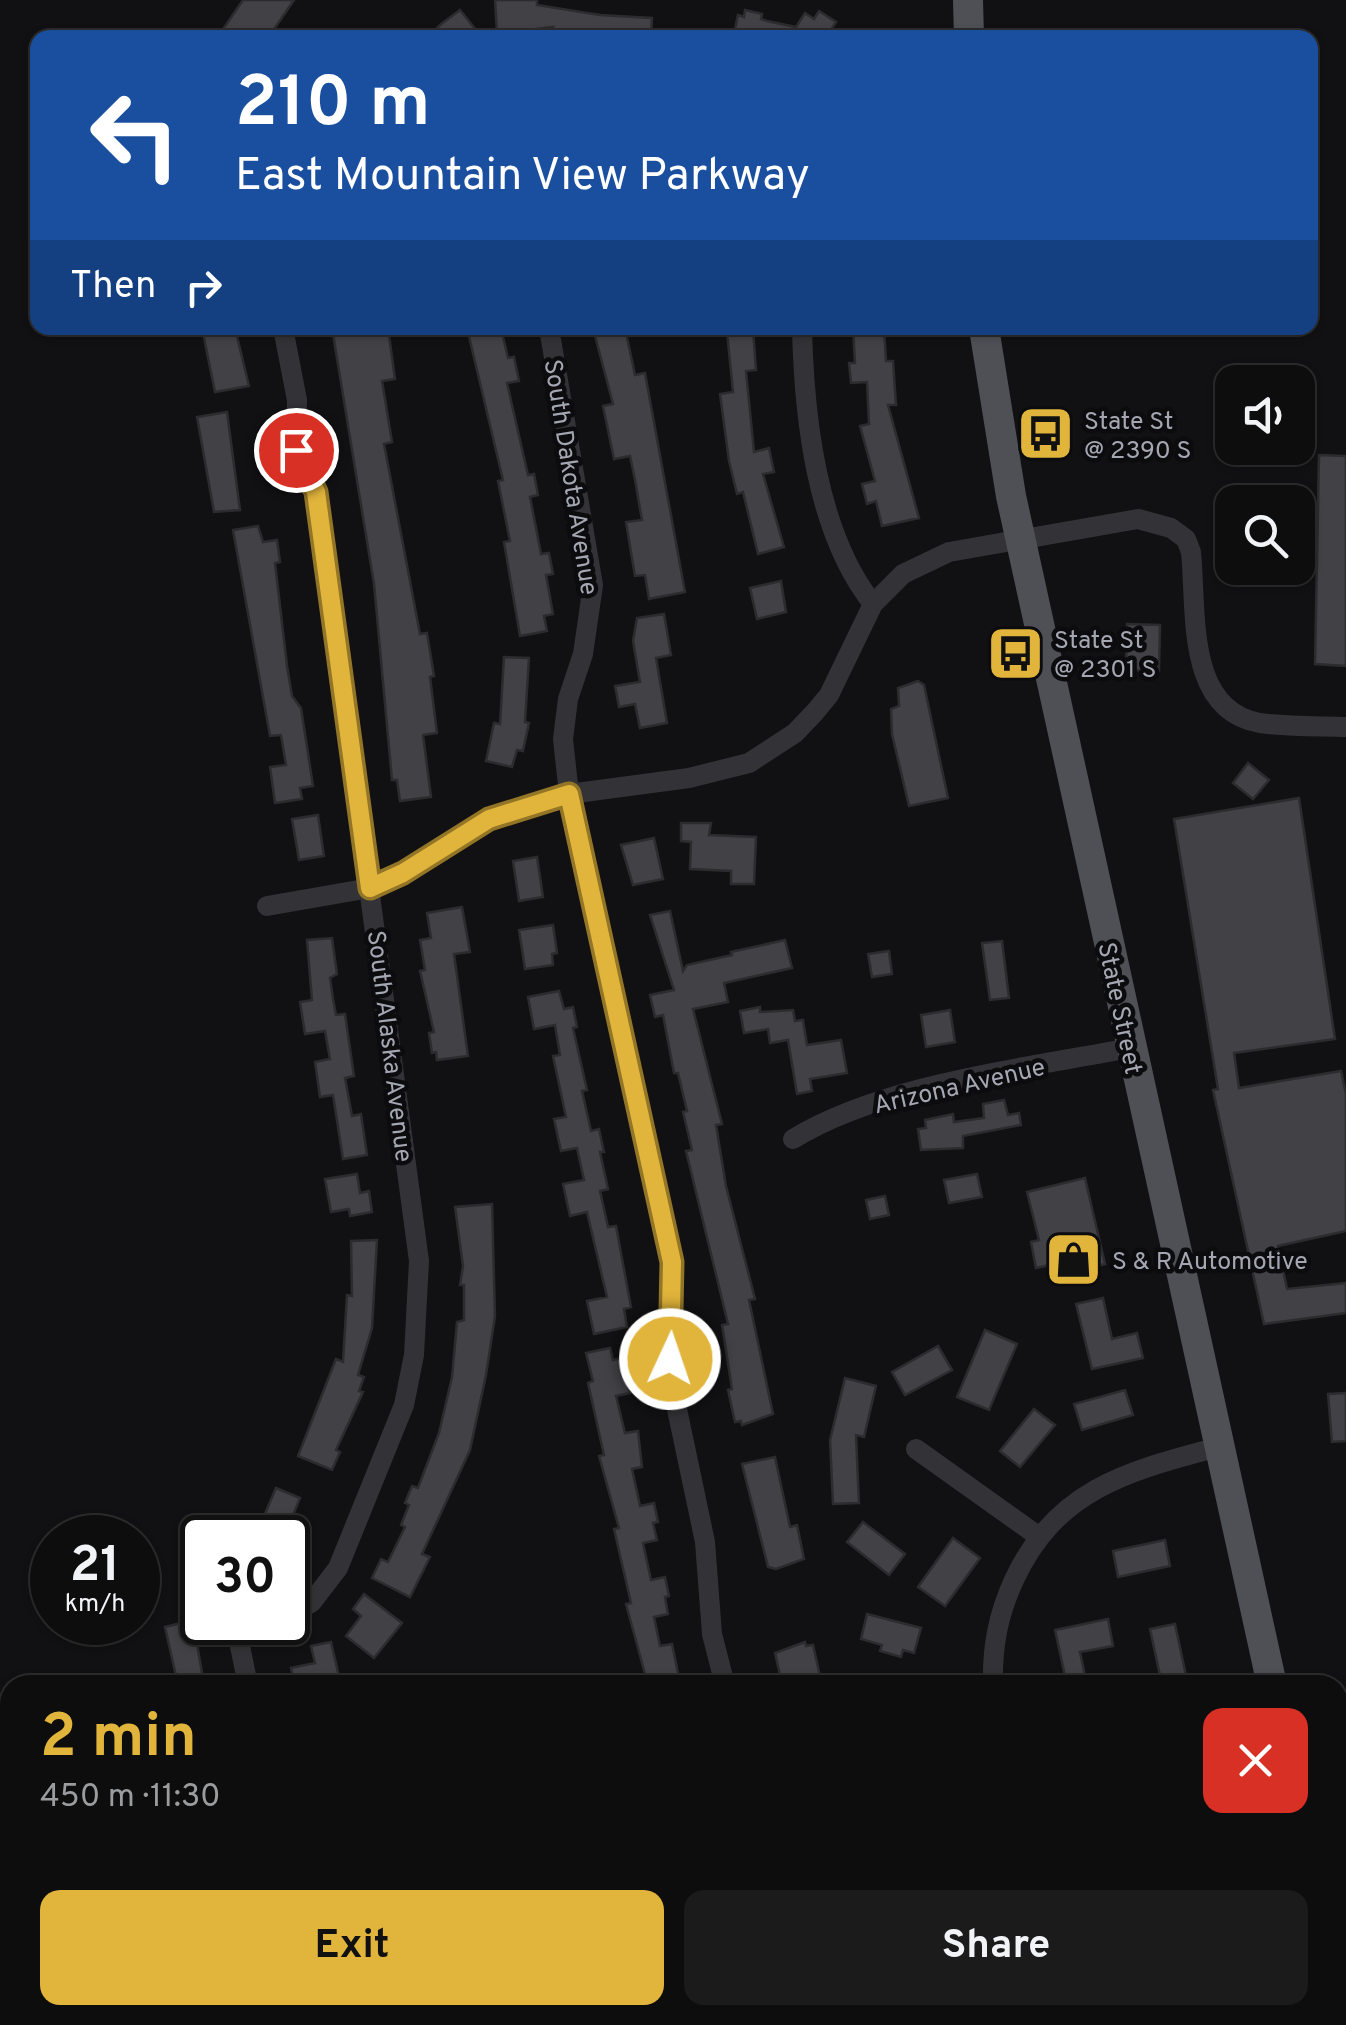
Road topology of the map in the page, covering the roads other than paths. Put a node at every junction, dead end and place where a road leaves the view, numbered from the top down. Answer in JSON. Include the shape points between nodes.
{"nodes":[{"id":1,"x":968,"y":0,"type":"edge"},
{"id":2,"x":968,"y":30,"type":"edge"},
{"id":3,"x":284,"y":335,"type":"edge"},
{"id":4,"x":550,"y":335,"type":"edge"},
{"id":5,"x":802,"y":335,"type":"edge"},
{"id":6,"x":985,"y":335,"type":"edge"},
{"id":7,"x":1020,"y":538,"type":"junction"},
{"id":8,"x":873,"y":604,"type":"junction"},
{"id":9,"x":1346,"y":727,"type":"edge"},
{"id":10,"x":569,"y":794,"type":"junction"},
{"id":11,"x":370,"y":888,"type":"junction"},
{"id":12,"x":267,"y":906,"type":"dead end"},
{"id":13,"x":1130,"y":1048,"type":"junction"},
{"id":14,"x":794,"y":1139,"type":"dead end"},
{"id":15,"x":1218,"y":1447,"type":"junction"},
{"id":16,"x":916,"y":1449,"type":"dead end"},
{"id":17,"x":1038,"y":1536,"type":"junction"},
{"id":18,"x":310,"y":1603,"type":"edge"},
{"id":19,"x":240,"y":1645,"type":"edge"},
{"id":20,"x":246,"y":1675,"type":"edge"},
{"id":21,"x":722,"y":1675,"type":"edge"},
{"id":22,"x":993,"y":1675,"type":"edge"},
{"id":23,"x":1270,"y":1675,"type":"edge"}],
"edges":[{"from":1,"to":2,"type":"main road"},
{"from":3,"to":11,"type":"street","name":"South Alaska Avenue","via":[[298,400],[296,450],[316,492]]},
{"from":4,"to":10,"type":"street","name":"South Dakota Avenue","via":[[592,584],[563,739]]},
{"from":5,"to":8,"type":"street","via":[[804,396],[833,534],[851,576]]},
{"from":6,"to":7,"type":"main road","name":"State Street"},
{"from":7,"to":8,"type":"street","via":[[949,552],[903,574]]},
{"from":7,"to":9,"type":"street","via":[[1138,519],[1171,528],[1191,552],[1206,687],[1227,711],[1259,722]]},
{"from":7,"to":13,"type":"main road","name":"State Street"},
{"from":8,"to":10,"type":"street","via":[[828,695],[770,752],[723,772]]},
{"from":10,"to":11,"type":"street","via":[[489,819]]},
{"from":10,"to":21,"type":"street","name":"South Dakota Avenue","via":[[672,1262],[672,1377],[705,1542]]},
{"from":11,"to":12,"type":"street"},
{"from":11,"to":18,"type":"street","name":"South Alaska Avenue","via":[[419,1261],[414,1355],[404,1405],[338,1568]]},
{"from":13,"to":14,"type":"street","name":"Arizona Avenue","via":[[982,1076],[832,1116]]},
{"from":13,"to":15,"type":"main road","name":"State Street"},
{"from":15,"to":17,"type":"street","via":[[1118,1476],[1062,1511]]},
{"from":15,"to":23,"type":"main road","name":"State Street"},
{"from":16,"to":17,"type":"street"},
{"from":17,"to":22,"type":"street","via":[[1003,1604]]},
{"from":19,"to":20,"type":"street"}]}
